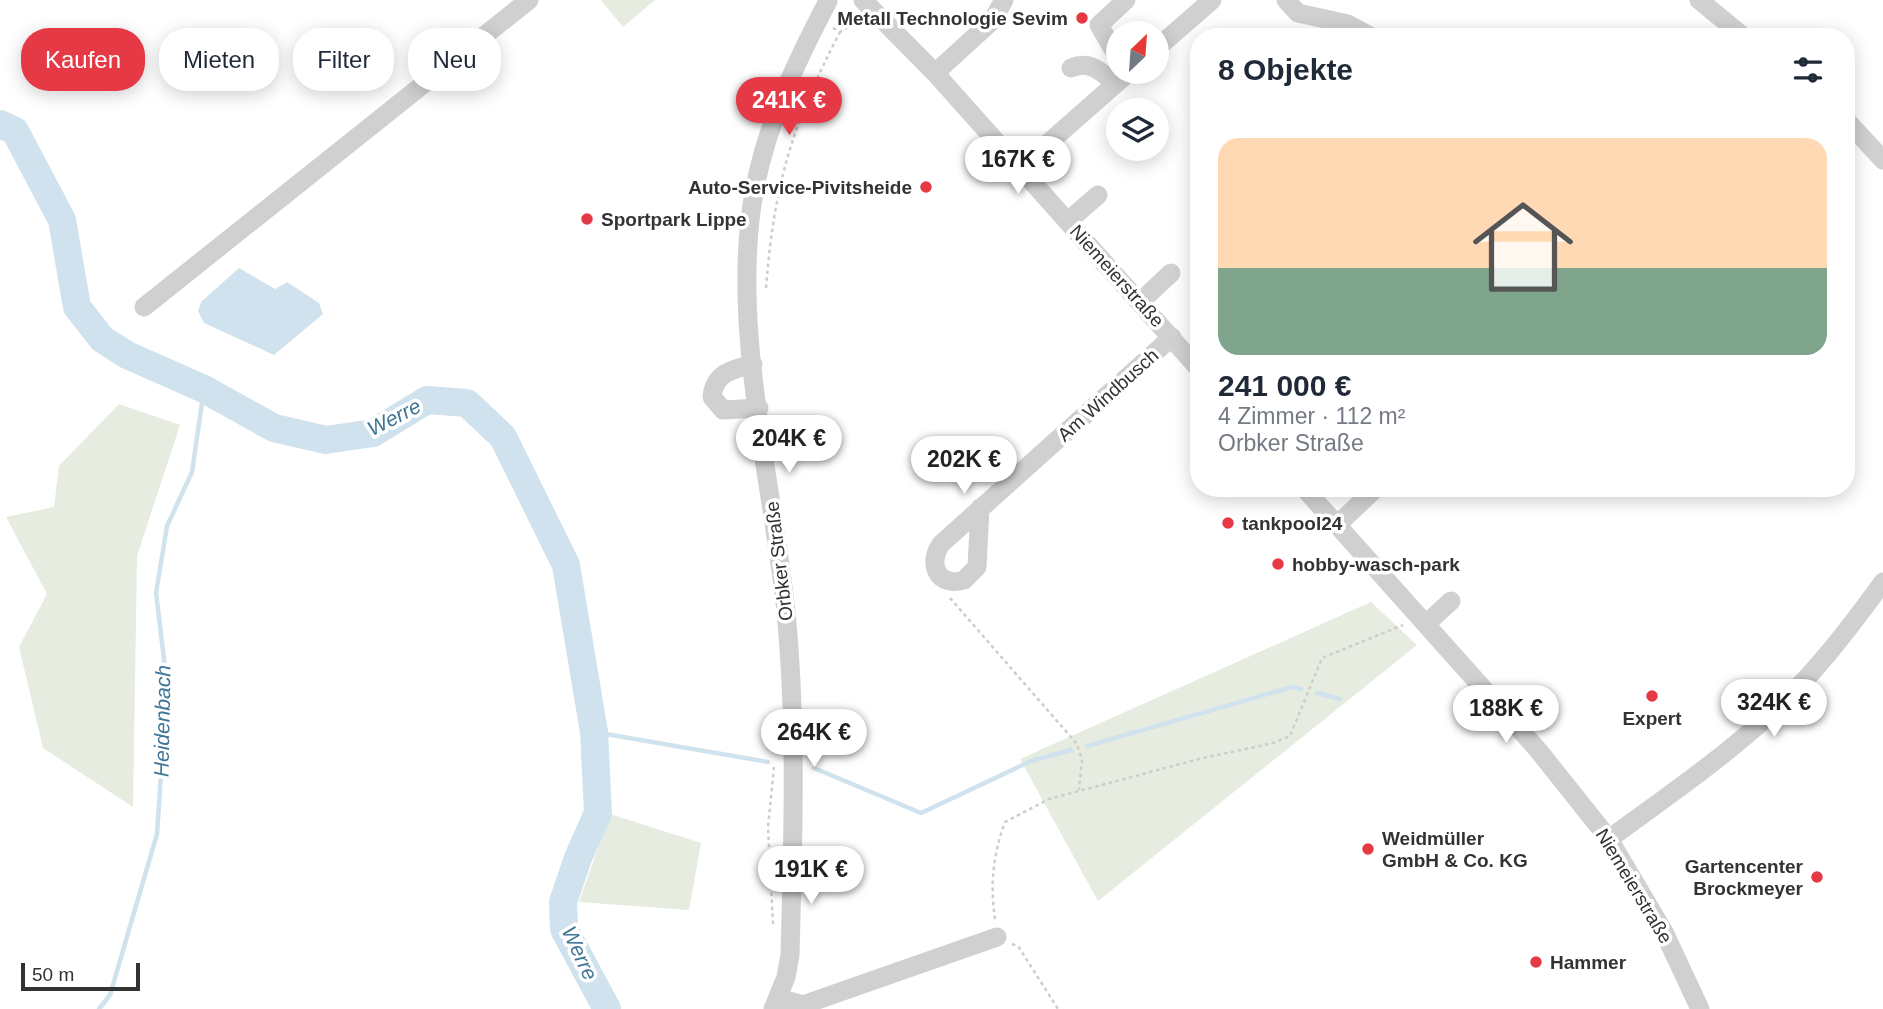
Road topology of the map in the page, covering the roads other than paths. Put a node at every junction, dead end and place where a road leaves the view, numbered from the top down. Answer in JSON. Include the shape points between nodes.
{"nodes":[{"id":1,"x":529,"y":0,"type":"edge"},
{"id":2,"x":827,"y":0,"type":"edge"},
{"id":3,"x":856,"y":0,"type":"edge"},
{"id":4,"x":1004,"y":0,"type":"edge"},
{"id":5,"x":1126,"y":0,"type":"edge"},
{"id":6,"x":1211,"y":0,"type":"edge"},
{"id":7,"x":1286,"y":0,"type":"edge"},
{"id":8,"x":1699,"y":0,"type":"edge"},
{"id":9,"x":869,"y":6,"type":"edge"},
{"id":10,"x":1355,"y":28,"type":"edge"},
{"id":11,"x":1733,"y":28,"type":"edge"},
{"id":12,"x":1106,"y":37,"type":"edge"},
{"id":13,"x":1169,"y":37,"type":"edge"},
{"id":14,"x":1071,"y":68,"type":"dead end"},
{"id":15,"x":1106,"y":70,"type":"edge"},
{"id":16,"x":935,"y":73,"type":"junction"},
{"id":17,"x":1115,"y":84,"type":"edge"},
{"id":18,"x":1855,"y":130,"type":"edge"},
{"id":19,"x":1883,"y":160,"type":"edge"},
{"id":20,"x":1020,"y":168,"type":"junction"},
{"id":21,"x":1098,"y":195,"type":"dead end"},
{"id":22,"x":1068,"y":221,"type":"junction"},
{"id":23,"x":1171,"y":273,"type":"dead end"},
{"id":24,"x":1140,"y":302,"type":"junction"},
{"id":25,"x":144,"y":307,"type":"dead end"},
{"id":26,"x":1172,"y":337,"type":"junction"},
{"id":27,"x":1190,"y":358,"type":"edge"},
{"id":28,"x":753,"y":364,"type":"junction"},
{"id":29,"x":759,"y":408,"type":"junction"},
{"id":30,"x":1312,"y":497,"type":"edge"},
{"id":31,"x":1366,"y":497,"type":"edge"},
{"id":32,"x":981,"y":508,"type":"junction"},
{"id":33,"x":1336,"y":525,"type":"junction"},
{"id":34,"x":1882,"y":585,"type":"edge"},
{"id":35,"x":1451,"y":601,"type":"dead end"},
{"id":36,"x":1421,"y":619,"type":"junction"},
{"id":37,"x":1609,"y":839,"type":"junction"},
{"id":38,"x":997,"y":937,"type":"road end"},
{"id":39,"x":775,"y":1004,"type":"edge"},
{"id":40,"x":805,"y":1007,"type":"edge"},
{"id":41,"x":1700,"y":1009,"type":"edge"}],
"edges":[{"from":1,"to":25,"type":"street"},
{"from":2,"to":3,"type":"street","via":[[845,4]]},
{"from":2,"to":28,"type":"street","name":"Orbker Straße","via":[[775,114],[755,187],[746,273]]},
{"from":4,"to":16,"type":"street","via":[[992,21]]},
{"from":5,"to":12,"type":"street","via":[[1099,25]]},
{"from":6,"to":13,"type":"street"},
{"from":7,"to":10,"type":"street","via":[[1298,13]]},
{"from":8,"to":11,"type":"street"},
{"from":9,"to":16,"type":"street","name":"Niemeierstraße"},
{"from":14,"to":15,"type":"street","via":[[1083,63]]},
{"from":16,"to":20,"type":"street","name":"Niemeierstraße"},
{"from":17,"to":20,"type":"street"},
{"from":18,"to":19,"type":"street"},
{"from":20,"to":22,"type":"street","name":"Niemeierstraße"},
{"from":21,"to":22,"type":"street"},
{"from":22,"to":24,"type":"street","name":"Niemeierstraße"},
{"from":23,"to":24,"type":"street"},
{"from":24,"to":26,"type":"street","name":"Niemeierstraße"},
{"from":26,"to":27,"type":"street","name":"Niemeierstraße"},
{"from":26,"to":32,"type":"street","name":"Am Windbusch"},
{"from":28,"to":29,"type":"street","name":"Orbker Straße"},
{"from":28,"to":29,"type":"street","via":[[721,375],[712,397],[723,410]]},
{"from":29,"to":39,"type":"street","name":"Orbker Straße","via":[[786,612],[794,746],[790,954]]},
{"from":30,"to":33,"type":"street","name":"Niemeierstraße"},
{"from":31,"to":33,"type":"street"},
{"from":32,"to":32,"type":"street","name":"Am Windbusch","via":[[934,554],[937,574],[950,581],[964,580],[976,567]]},
{"from":33,"to":36,"type":"street","name":"Niemeierstraße"},
{"from":34,"to":37,"type":"street","via":[[1816,667],[1767,718],[1713,764]]},
{"from":35,"to":36,"type":"street"},
{"from":36,"to":37,"type":"street","name":"Niemeierstraße","via":[[1538,750]]},
{"from":37,"to":41,"type":"street","name":"Niemeierstraße","via":[[1664,932]]},
{"from":38,"to":40,"type":"street"},
{"from":39,"to":40,"type":"street"}]}
